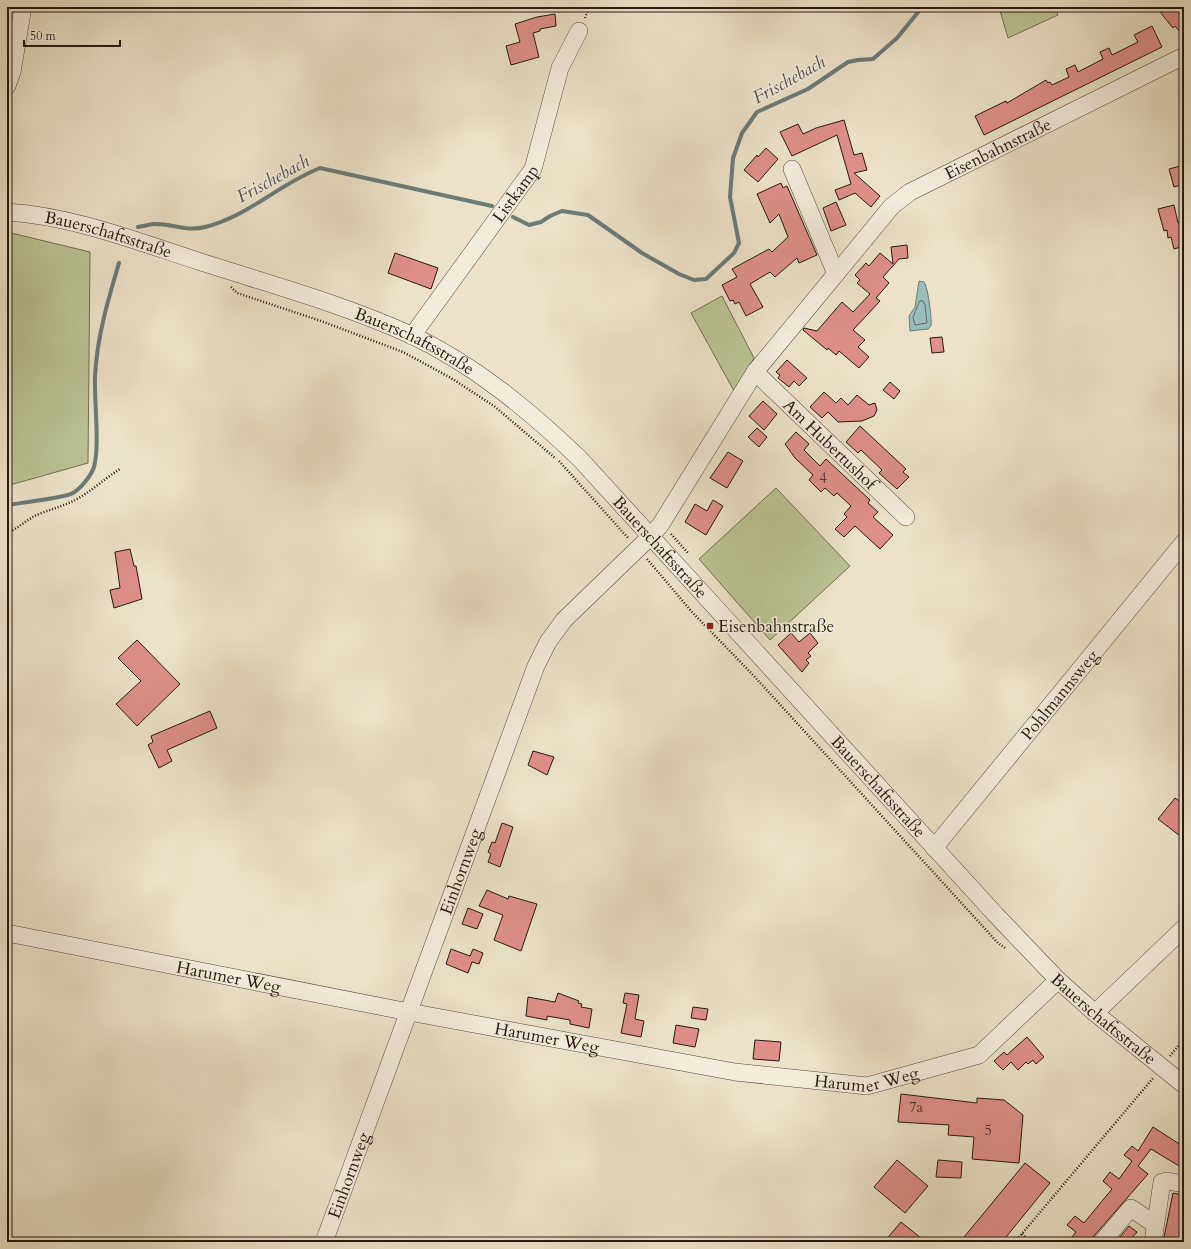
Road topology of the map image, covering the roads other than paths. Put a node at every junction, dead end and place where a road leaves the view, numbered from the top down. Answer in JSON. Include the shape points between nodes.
{"nodes":[{"id":1,"x":17,"y":10,"type":"edge"},
{"id":2,"x":579,"y":32,"type":"dead end"},
{"id":3,"x":1184,"y":56,"type":"edge"},
{"id":4,"x":7,"y":86,"type":"edge"},
{"id":5,"x":792,"y":169,"type":"dead end"},
{"id":6,"x":7,"y":212,"type":"edge"},
{"id":7,"x":836,"y":274,"type":"junction"},
{"id":8,"x":412,"y":336,"type":"junction"},
{"id":9,"x":755,"y":372,"type":"junction"},
{"id":10,"x":906,"y":516,"type":"dead end"},
{"id":11,"x":651,"y":536,"type":"junction"},
{"id":12,"x":1184,"y":542,"type":"edge"},
{"id":13,"x":934,"y":848,"type":"junction"},
{"id":14,"x":1184,"y":928,"type":"edge"},
{"id":15,"x":7,"y":933,"type":"edge"},
{"id":16,"x":1058,"y":980,"type":"junction"},
{"id":17,"x":409,"y":1012,"type":"junction"},
{"id":18,"x":1095,"y":1013,"type":"junction"},
{"id":19,"x":1184,"y":1085,"type":"edge"},
{"id":20,"x":1184,"y":1184,"type":"edge"},
{"id":21,"x":1154,"y":1224,"type":"junction"},
{"id":22,"x":324,"y":1242,"type":"edge"},
{"id":23,"x":1102,"y":1242,"type":"edge"},
{"id":24,"x":1153,"y":1242,"type":"edge"}],
"edges":[{"from":1,"to":4,"type":"street","via":[[12,72]]},
{"from":2,"to":8,"type":"street","name":"Listkamp","via":[[560,68],[534,169]]},
{"from":3,"to":7,"type":"street","name":"Eisenbahnstraße","via":[[910,192],[892,206]]},
{"from":5,"to":7,"type":"street"},
{"from":6,"to":8,"type":"street","name":"Bauerschaftsstraße","via":[[65,220],[151,246],[354,312]]},
{"from":7,"to":9,"type":"street","name":"Eisenbahnstraße"},
{"from":8,"to":11,"type":"street","name":"Bauerschaftsstraße","via":[[492,384],[543,424],[580,459]]},
{"from":9,"to":10,"type":"street","name":"Am Hubertushof"},
{"from":9,"to":11,"type":"street","name":"Eisenbahnstraße","via":[[662,524]]},
{"from":11,"to":13,"type":"street","name":"Bauerschaftsstraße"},
{"from":11,"to":17,"type":"street","name":"Einhornweg","via":[[564,620],[548,642],[536,666]]},
{"from":12,"to":13,"type":"street","name":"Pohlmannsweg"},
{"from":13,"to":16,"type":"street","name":"Bauerschaftsstraße"},
{"from":14,"to":18,"type":"street"},
{"from":15,"to":17,"type":"street","name":"Harumer Weg"},
{"from":16,"to":17,"type":"street","name":"Harumer Weg","via":[[980,1055],[867,1086],[735,1072]]},
{"from":16,"to":18,"type":"street","name":"Bauerschaftsstraße"},
{"from":17,"to":22,"type":"street","name":"Einhornweg"},
{"from":18,"to":19,"type":"street","name":"Bauerschaftsstraße","via":[[1158,1075]]},
{"from":20,"to":21,"type":"street","via":[[1162,1182]]},
{"from":21,"to":23,"type":"street","via":[[1131,1208]]},
{"from":21,"to":24,"type":"street"}]}
